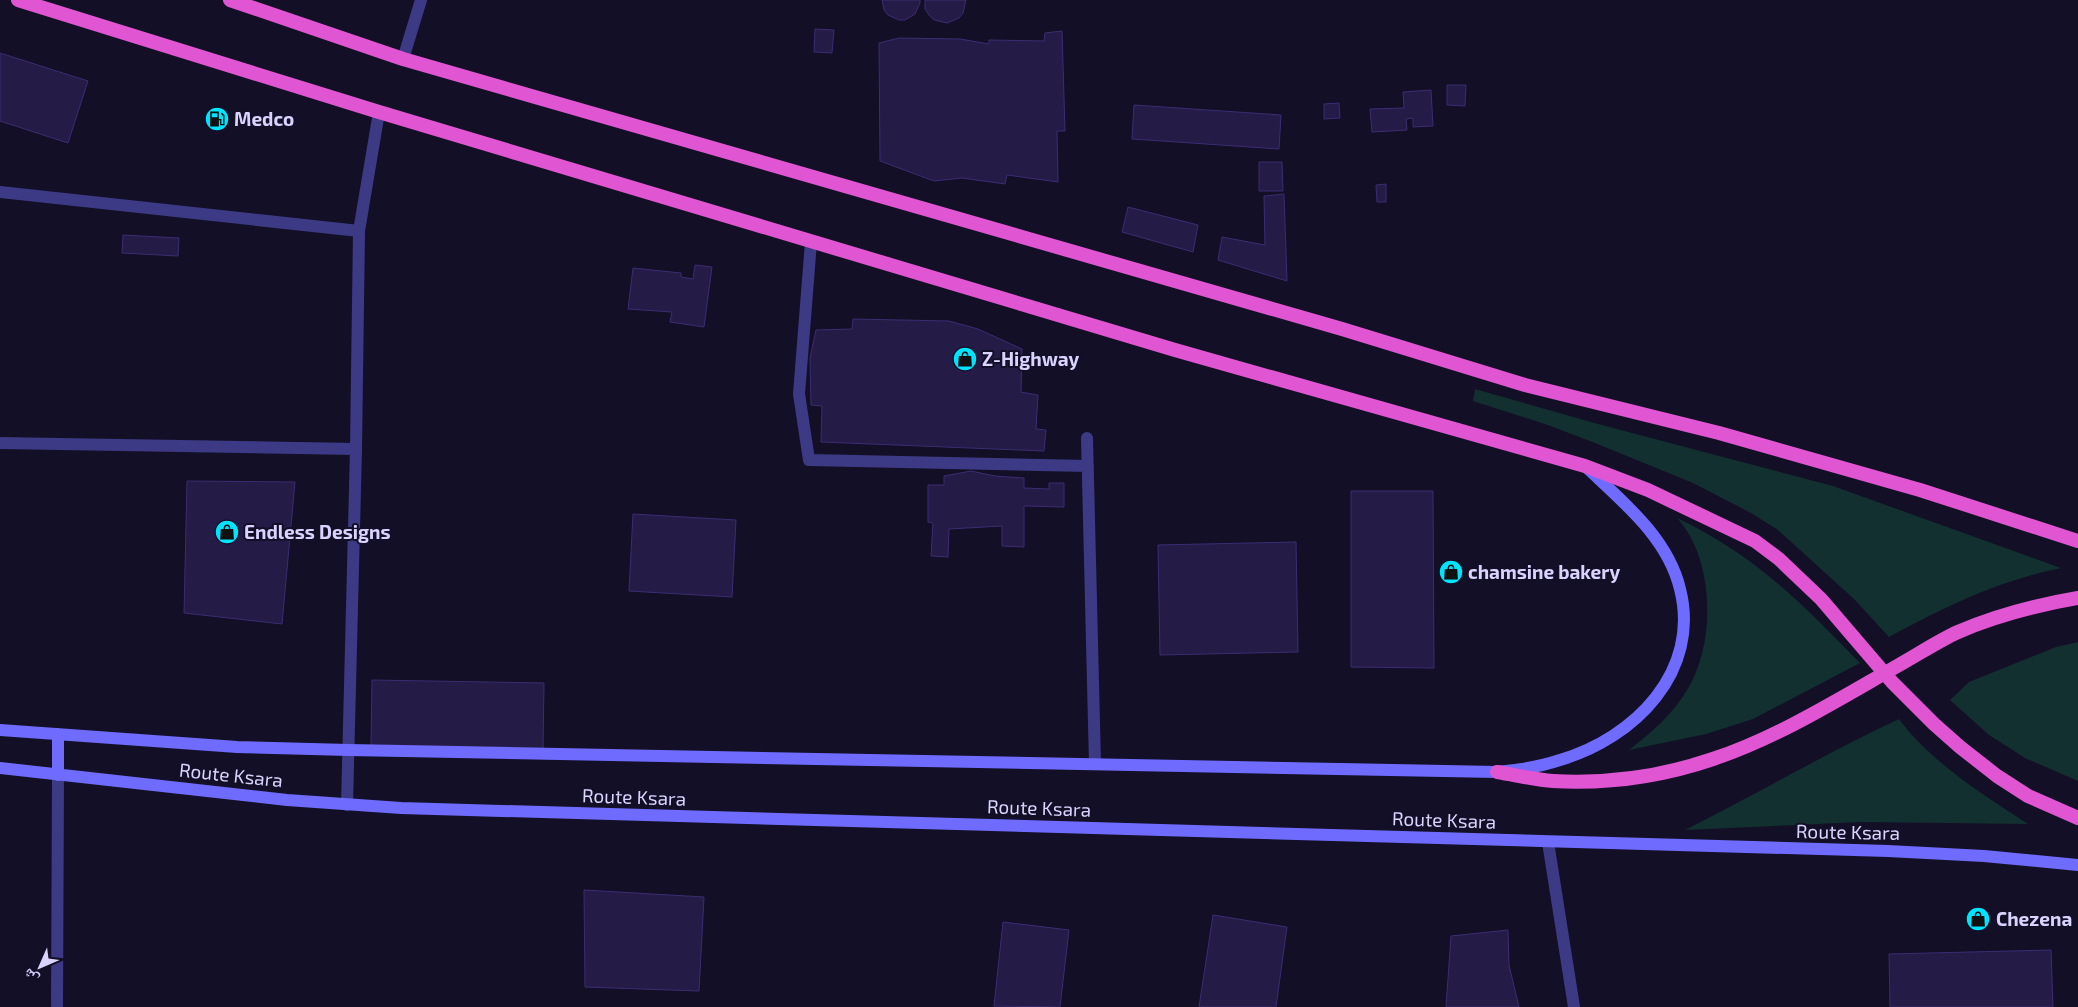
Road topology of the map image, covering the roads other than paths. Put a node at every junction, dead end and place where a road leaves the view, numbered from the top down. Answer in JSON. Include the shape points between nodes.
{"nodes":[{"id":1,"x":18,"y":0,"type":"edge"},
{"id":2,"x":230,"y":0,"type":"edge"},
{"id":3,"x":421,"y":0,"type":"edge"},
{"id":4,"x":403,"y":59,"type":"junction"},
{"id":5,"x":379,"y":112,"type":"junction"},
{"id":6,"x":0,"y":192,"type":"edge"},
{"id":7,"x":360,"y":231,"type":"junction"},
{"id":8,"x":812,"y":242,"type":"junction"},
{"id":9,"x":1087,"y":438,"type":"dead end"},
{"id":10,"x":0,"y":443,"type":"edge"},
{"id":11,"x":356,"y":450,"type":"junction"},
{"id":12,"x":1088,"y":466,"type":"junction"},
{"id":13,"x":1585,"y":466,"type":"junction"},
{"id":14,"x":2078,"y":541,"type":"edge"},
{"id":15,"x":2078,"y":598,"type":"edge"},
{"id":16,"x":1884,"y":674,"type":"junction"},
{"id":17,"x":0,"y":730,"type":"edge"},
{"id":18,"x":58,"y":734,"type":"junction"},
{"id":19,"x":349,"y":750,"type":"junction"},
{"id":20,"x":1095,"y":764,"type":"junction"},
{"id":21,"x":0,"y":768,"type":"edge"},
{"id":22,"x":1497,"y":772,"type":"junction"},
{"id":23,"x":58,"y":775,"type":"junction"},
{"id":24,"x":347,"y":805,"type":"junction"},
{"id":25,"x":2078,"y":818,"type":"edge"},
{"id":26,"x":1548,"y":842,"type":"junction"},
{"id":27,"x":2078,"y":865,"type":"edge"},
{"id":28,"x":57,"y":1007,"type":"edge"},
{"id":29,"x":1574,"y":1007,"type":"edge"}],
"edges":[{"from":1,"to":5,"type":"highway"},
{"from":2,"to":4,"type":"highway"},
{"from":3,"to":4,"type":"street"},
{"from":4,"to":14,"type":"highway","via":[[1525,385],[1719,433],[1920,490]]},
{"from":5,"to":7,"type":"street"},
{"from":5,"to":8,"type":"highway"},
{"from":6,"to":7,"type":"street"},
{"from":7,"to":11,"type":"street"},
{"from":8,"to":12,"type":"street","via":[[799,394],[809,460]]},
{"from":8,"to":13,"type":"highway","via":[[1166,348]]},
{"from":9,"to":12,"type":"street"},
{"from":10,"to":11,"type":"street"},
{"from":11,"to":19,"type":"street"},
{"from":12,"to":20,"type":"street"},
{"from":13,"to":16,"type":"highway","via":[[1648,490],[1755,541],[1821,598]]},
{"from":13,"to":22,"type":"main road","name":"Route Ksara","via":[[1632,510],[1668,559],[1680,588],[1685,614],[1683,640],[1676,665],[1653,702],[1622,730],[1562,760]]},
{"from":15,"to":16,"type":"highway","via":[[1996,617],[1957,633]]},
{"from":16,"to":22,"type":"highway","via":[[1740,749],[1664,772],[1608,780],[1552,781]]},
{"from":16,"to":25,"type":"highway","via":[[1934,724],[1997,776],[2028,796]]},
{"from":17,"to":18,"type":"main road","name":"Route Ksara"},
{"from":18,"to":19,"type":"main road","name":"Route Ksara","via":[[237,747]]},
{"from":18,"to":23,"type":"main road"},
{"from":19,"to":20,"type":"main road","name":"Route Ksara"},
{"from":19,"to":24,"type":"street"},
{"from":20,"to":22,"type":"main road","name":"Route Ksara"},
{"from":21,"to":23,"type":"main road","name":"Route Ksara"},
{"from":23,"to":24,"type":"main road","name":"Route Ksara"},
{"from":23,"to":28,"type":"street"},
{"from":24,"to":26,"type":"main road","name":"Route Ksara"},
{"from":26,"to":27,"type":"main road","name":"Route Ksara","via":[[1888,851]]},
{"from":26,"to":29,"type":"street"}]}
